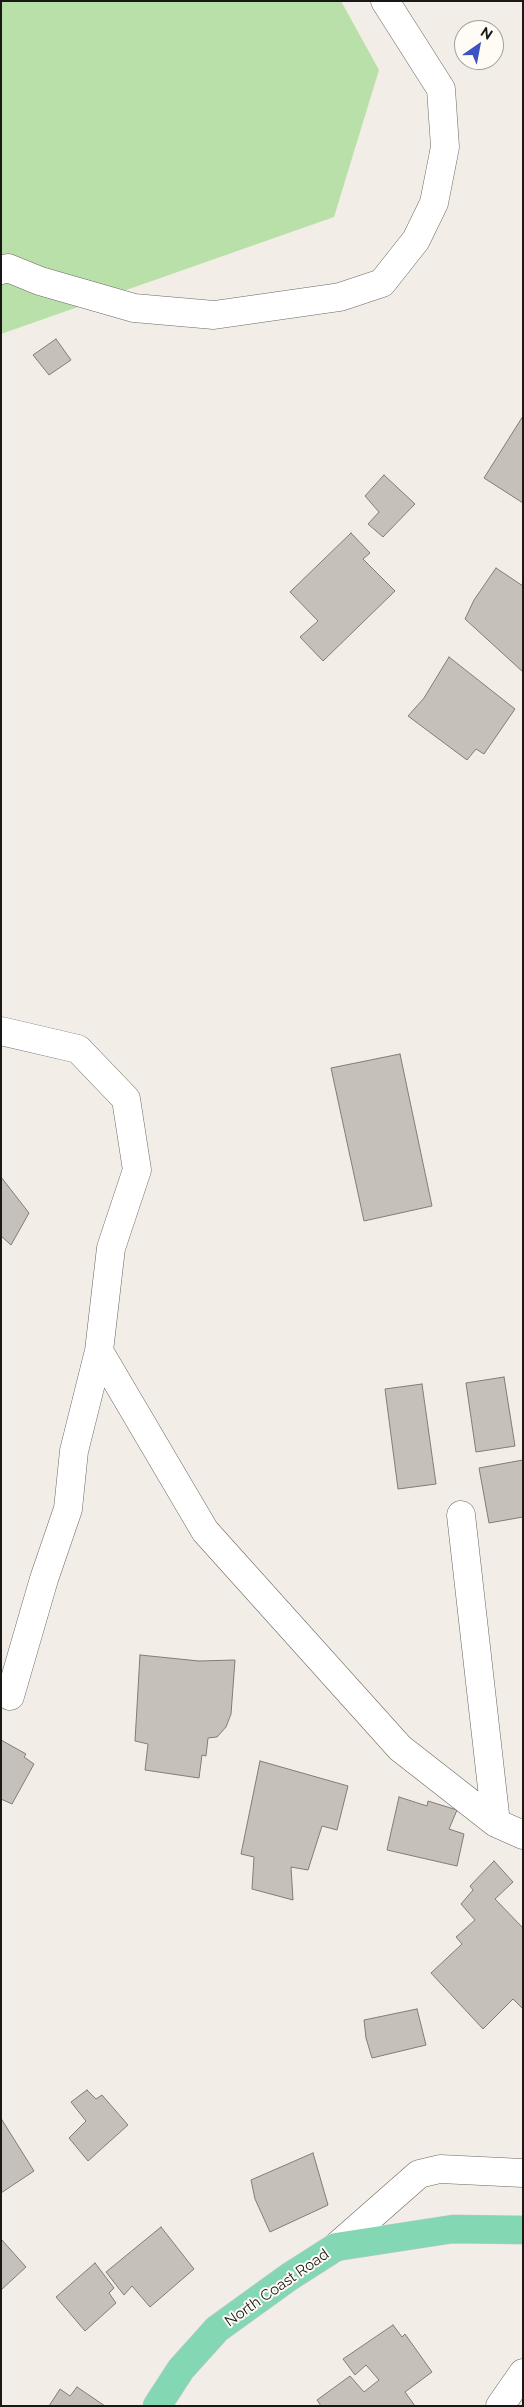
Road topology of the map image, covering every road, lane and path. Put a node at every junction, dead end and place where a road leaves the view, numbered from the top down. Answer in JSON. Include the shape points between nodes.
{"nodes":[{"id":1,"x":385,"y":1,"type":"edge"},
{"id":2,"x":1,"y":270,"type":"edge"},
{"id":3,"x":1,"y":1031,"type":"edge"},
{"id":4,"x":99,"y":1351,"type":"junction"},
{"id":5,"x":461,"y":1515,"type":"dead end"},
{"id":6,"x":10,"y":1696,"type":"dead end"},
{"id":7,"x":496,"y":1823,"type":"junction"},
{"id":8,"x":523,"y":1835,"type":"edge"},
{"id":9,"x":523,"y":2173,"type":"edge"},
{"id":10,"x":523,"y":2230,"type":"edge"},
{"id":11,"x":336,"y":2247,"type":"junction"},
{"id":12,"x":523,"y":2373,"type":"edge"},
{"id":13,"x":157,"y":2406,"type":"edge"},
{"id":14,"x":500,"y":2406,"type":"edge"}],
"edges":[{"from":1,"to":2,"type":"street","via":[[441,89],[445,147],[434,203],[416,240],[382,283],[340,298],[214,315],[134,308],[40,281],[8,268]]},
{"from":3,"to":4,"type":"street","via":[[78,1050],[126,1098],[137,1170],[111,1248]]},
{"from":4,"to":6,"type":"street","via":[[74,1451],[68,1509]]},
{"from":4,"to":7,"type":"street","via":[[205,1532],[400,1748]]},
{"from":5,"to":7,"type":"street"},
{"from":7,"to":8,"type":"street"},
{"from":9,"to":11,"type":"street","via":[[440,2169],[419,2174]]},
{"from":10,"to":11,"type":"main road","name":"North Coast Road","via":[[453,2229]]},
{"from":11,"to":13,"type":"main road","name":"North Coast Road","via":[[289,2276],[217,2329],[181,2369]]},
{"from":12,"to":14,"type":"street"}]}
